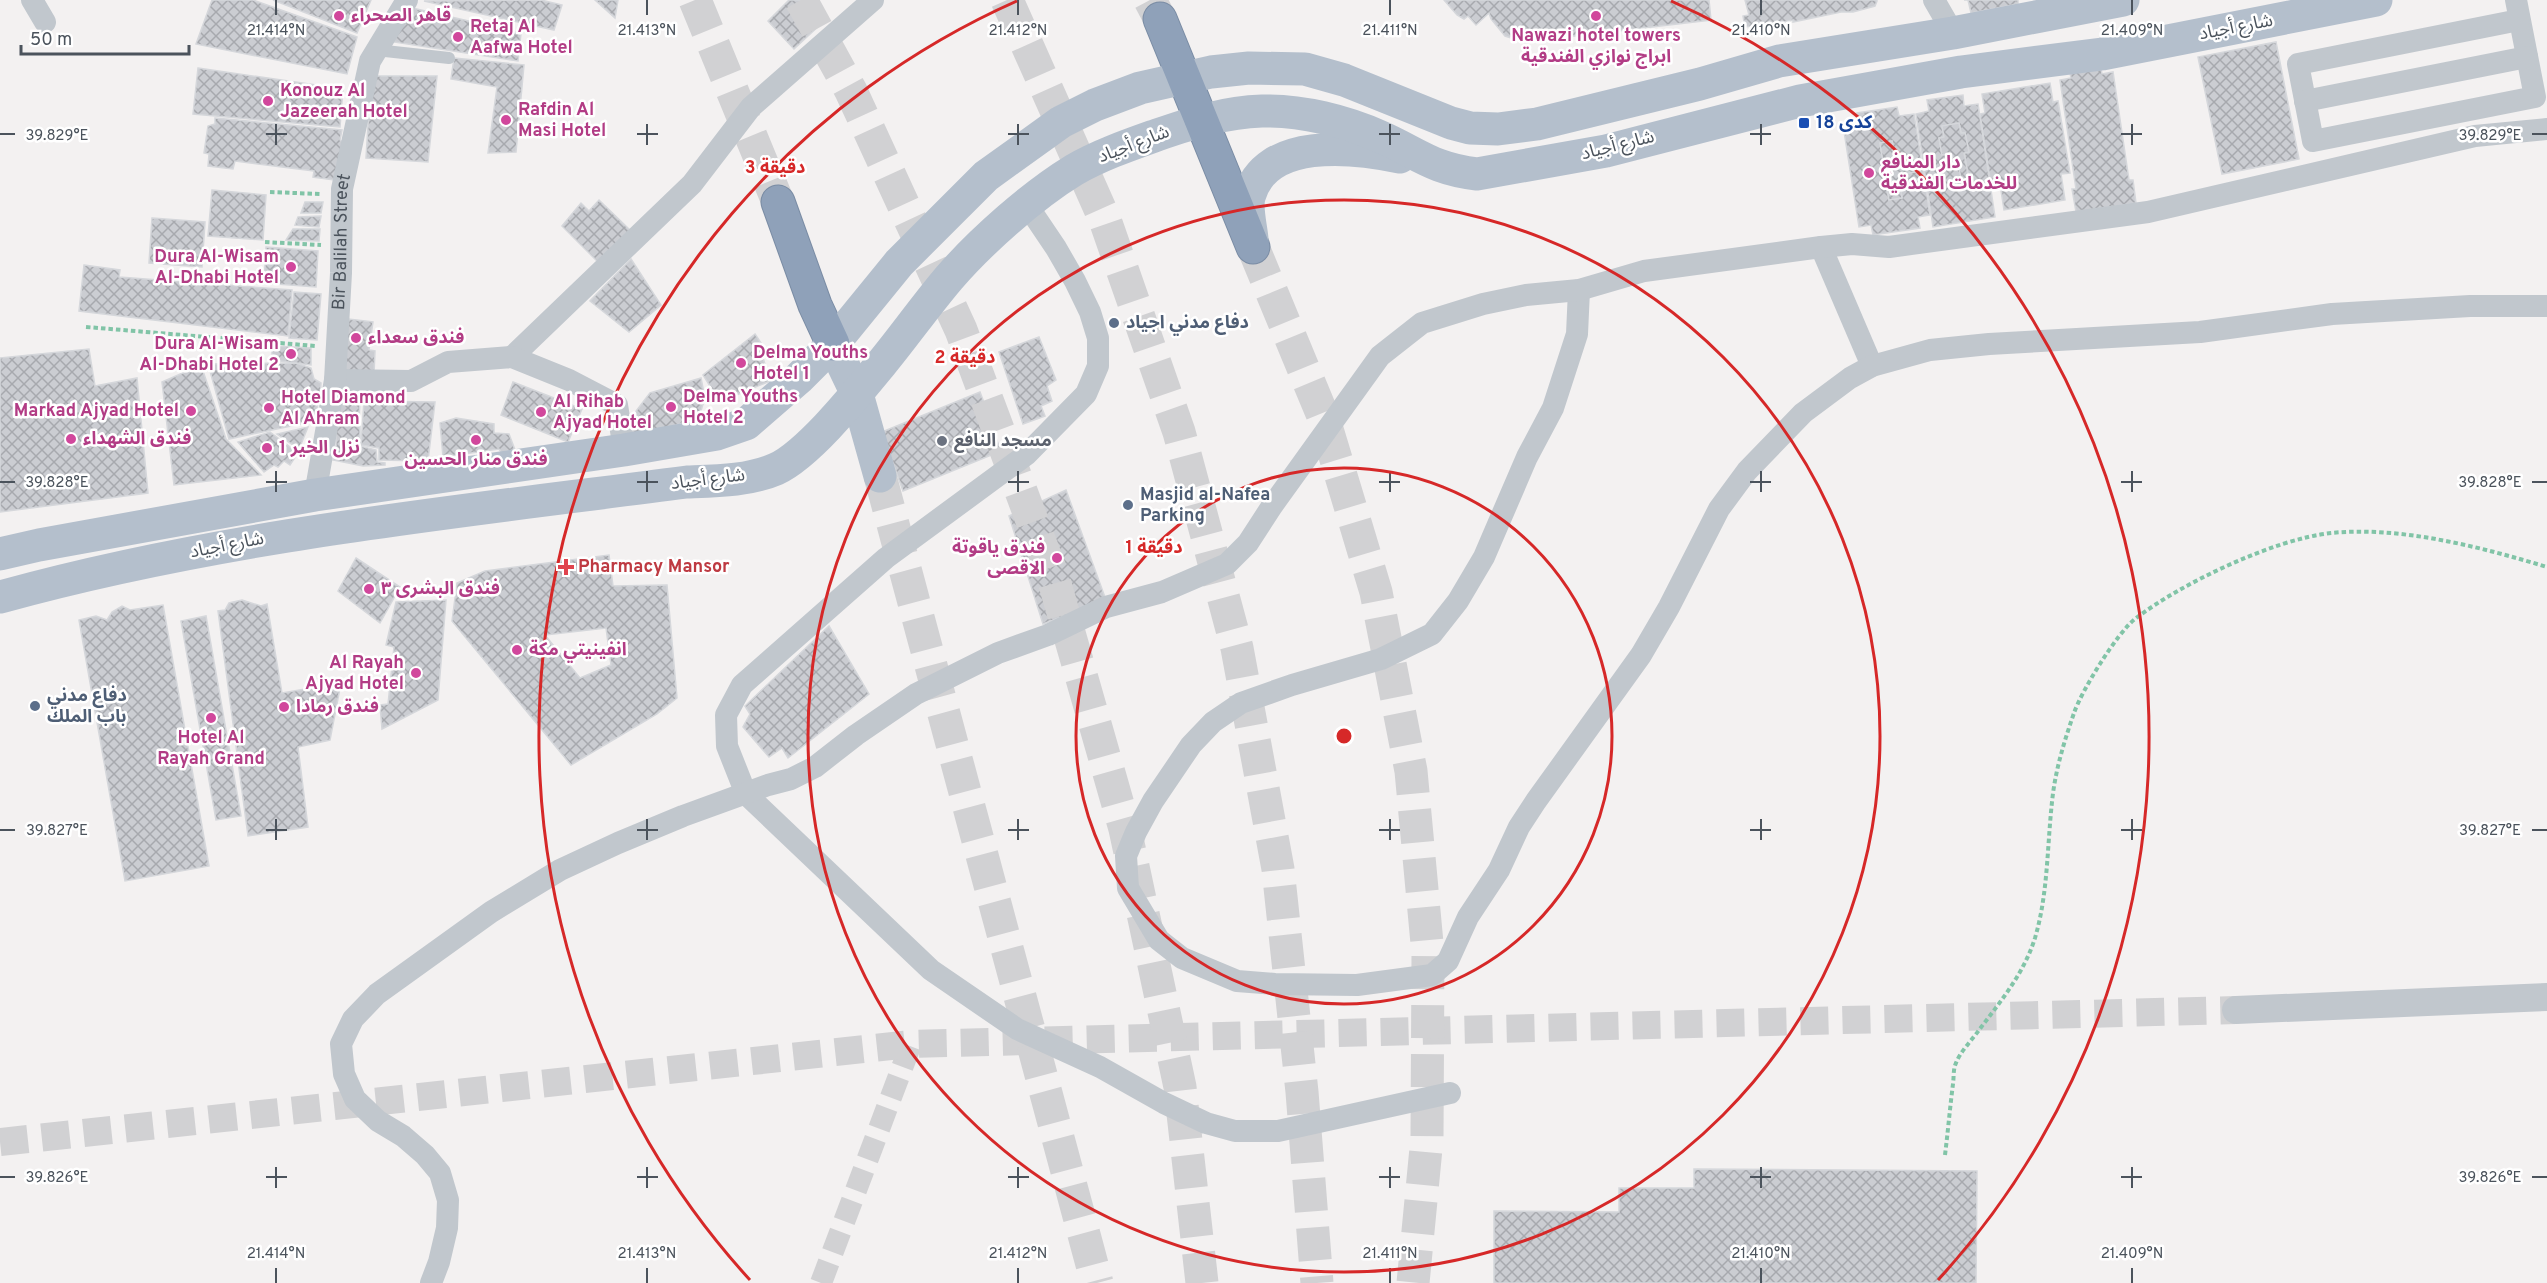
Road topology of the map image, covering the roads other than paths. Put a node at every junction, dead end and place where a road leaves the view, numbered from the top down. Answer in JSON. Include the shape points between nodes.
{"nodes":[{"id":1,"x":32,"y":0,"type":"edge"},
{"id":2,"x":407,"y":0,"type":"edge"},
{"id":3,"x":873,"y":0,"type":"edge"},
{"id":4,"x":1934,"y":0,"type":"edge"},
{"id":5,"x":2123,"y":0,"type":"edge"},
{"id":6,"x":2376,"y":0,"type":"edge"},
{"id":7,"x":2518,"y":10,"type":"edge"},
{"id":8,"x":1160,"y":19,"type":"tunnel mouth"},
{"id":9,"x":45,"y":22,"type":"dead end"},
{"id":10,"x":1953,"y":33,"type":"junction"},
{"id":11,"x":376,"y":50,"type":"junction"},
{"id":12,"x":2527,"y":57,"type":"junction"},
{"id":13,"x":450,"y":58,"type":"dead end"},
{"id":14,"x":1183,"y":78,"type":"junction"},
{"id":15,"x":2305,"y":101,"type":"junction"},
{"id":16,"x":1202,"y":120,"type":"junction"},
{"id":17,"x":2547,"y":129,"type":"edge"},
{"id":18,"x":1433,"y":165,"type":"junction"},
{"id":19,"x":778,"y":202,"type":"tunnel mouth"},
{"id":20,"x":1027,"y":205,"type":"junction"},
{"id":21,"x":1253,"y":247,"type":"joint"},
{"id":22,"x":1821,"y":247,"type":"junction"},
{"id":23,"x":1579,"y":290,"type":"junction"},
{"id":24,"x":2547,"y":306,"type":"edge"},
{"id":25,"x":832,"y":344,"type":"junction"},
{"id":26,"x":512,"y":357,"type":"junction"},
{"id":27,"x":1872,"y":366,"type":"junction"},
{"id":28,"x":335,"y":381,"type":"junction"},
{"id":29,"x":857,"y":394,"type":"junction"},
{"id":30,"x":624,"y":450,"type":"junction"},
{"id":31,"x":880,"y":476,"type":"tunnel mouth"},
{"id":32,"x":315,"y":495,"type":"junction"},
{"id":33,"x":0,"y":554,"type":"edge"},
{"id":34,"x":0,"y":597,"type":"edge"},
{"id":35,"x":746,"y":794,"type":"junction"},
{"id":36,"x":2547,"y":997,"type":"edge"},
{"id":37,"x":2236,"y":1010,"type":"tunnel mouth"},
{"id":38,"x":1450,"y":1093,"type":"dead end"},
{"id":39,"x":431,"y":1283,"type":"edge"}],
"edges":[{"from":1,"to":9,"type":"street"},
{"from":2,"to":11,"type":"street","name":"Bir Balilah Street"},
{"from":3,"to":26,"type":"street","via":[[750,107],[692,184]]},
{"from":4,"to":10,"type":"street"},
{"from":5,"to":10,"type":"main road","name":"شارع أجياد"},
{"from":6,"to":18,"type":"main road","name":"شارع أجياد","via":[[2102,54],[1961,72],[1800,101],[1606,152],[1477,174]]},
{"from":7,"to":12,"type":"street"},
{"from":7,"to":15,"type":"street","via":[[2298,64]]},
{"from":8,"to":14,"type":"highway"},
{"from":10,"to":14,"type":"main road","name":"شارع أجياد","via":[[1779,61],[1537,124],[1498,129],[1451,123],[1344,80],[1305,69],[1249,68]]},
{"from":11,"to":13,"type":"lane"},
{"from":11,"to":28,"type":"street","name":"Bir Balilah Street","via":[[370,61],[342,195]]},
{"from":12,"to":15,"type":"street"},
{"from":12,"to":15,"type":"street","via":[[2535,97],[2324,139],[2313,141]]},
{"from":14,"to":16,"type":"highway"},
{"from":14,"to":25,"type":"main road","name":"شارع أجياد","via":[[1140,88],[1095,105],[1018,151],[932,228]]},
{"from":16,"to":18,"type":"main road","name":"شارع أجياد","via":[[1264,111],[1301,114],[1361,129]]},
{"from":16,"to":20,"type":"main road","name":"شارع أجياد","via":[[1112,151],[1076,169]]},
{"from":16,"to":21,"type":"highway"},
{"from":17,"to":22,"type":"street","via":[[2475,136],[2148,212],[1889,247]]},
{"from":18,"to":21,"type":"main road","via":[[1378,153],[1333,151],[1298,152],[1271,163],[1257,177],[1248,199]]},
{"from":19,"to":25,"type":"highway"},
{"from":20,"to":29,"type":"main road","name":"شارع أجياد","via":[[950,277]]},
{"from":20,"to":35,"type":"street","via":[[1056,248],[1090,312],[1098,338],[1098,366],[1086,394],[1026,455],[886,558],[742,685],[726,715],[727,746]]},
{"from":22,"to":23,"type":"street","via":[[1644,271]]},
{"from":22,"to":27,"type":"street"},
{"from":23,"to":27,"type":"street","via":[[1577,334],[1553,408],[1527,457],[1484,557],[1458,601],[1432,634],[1381,658],[1241,703],[1213,722],[1191,745],[1153,801],[1126,856],[1128,888],[1159,940],[1182,958],[1237,981],[1275,984],[1357,985],[1432,975],[1448,961],[1519,827],[1641,655],[1719,509],[1748,471],[1803,413]]},
{"from":23,"to":35,"type":"street","via":[[1483,304],[1422,323],[1380,356],[1248,543],[1227,564],[998,653],[916,694],[815,767],[791,780]]},
{"from":24,"to":27,"type":"street","via":[[2332,314],[2200,332],[1989,344],[1930,350]]},
{"from":25,"to":29,"type":"main road"},
{"from":25,"to":30,"type":"main road","name":"شارع أجياد","via":[[746,424],[717,434]]},
{"from":26,"to":28,"type":"street","via":[[448,362],[411,381]]},
{"from":26,"to":30,"type":"street","via":[[617,405]]},
{"from":28,"to":32,"type":"street","name":"Bir Balilah Street"},
{"from":29,"to":31,"type":"main road"},
{"from":29,"to":34,"type":"main road","name":"شارع أجياد","via":[[808,446],[777,469],[734,480],[687,482],[241,542]]},
{"from":30,"to":32,"type":"main road","name":"شارع أجياد"},
{"from":32,"to":33,"type":"main road","name":"شارع أجياد"},
{"from":35,"to":38,"type":"street","via":[[930,970],[1017,1029],[1206,1123],[1234,1131],[1278,1131]]},
{"from":35,"to":39,"type":"street","via":[[683,816],[560,870],[491,912],[378,994],[353,1019],[341,1044],[344,1074],[355,1099],[425,1155],[440,1173],[448,1200],[447,1228]]},
{"from":36,"to":37,"type":"street"}]}
